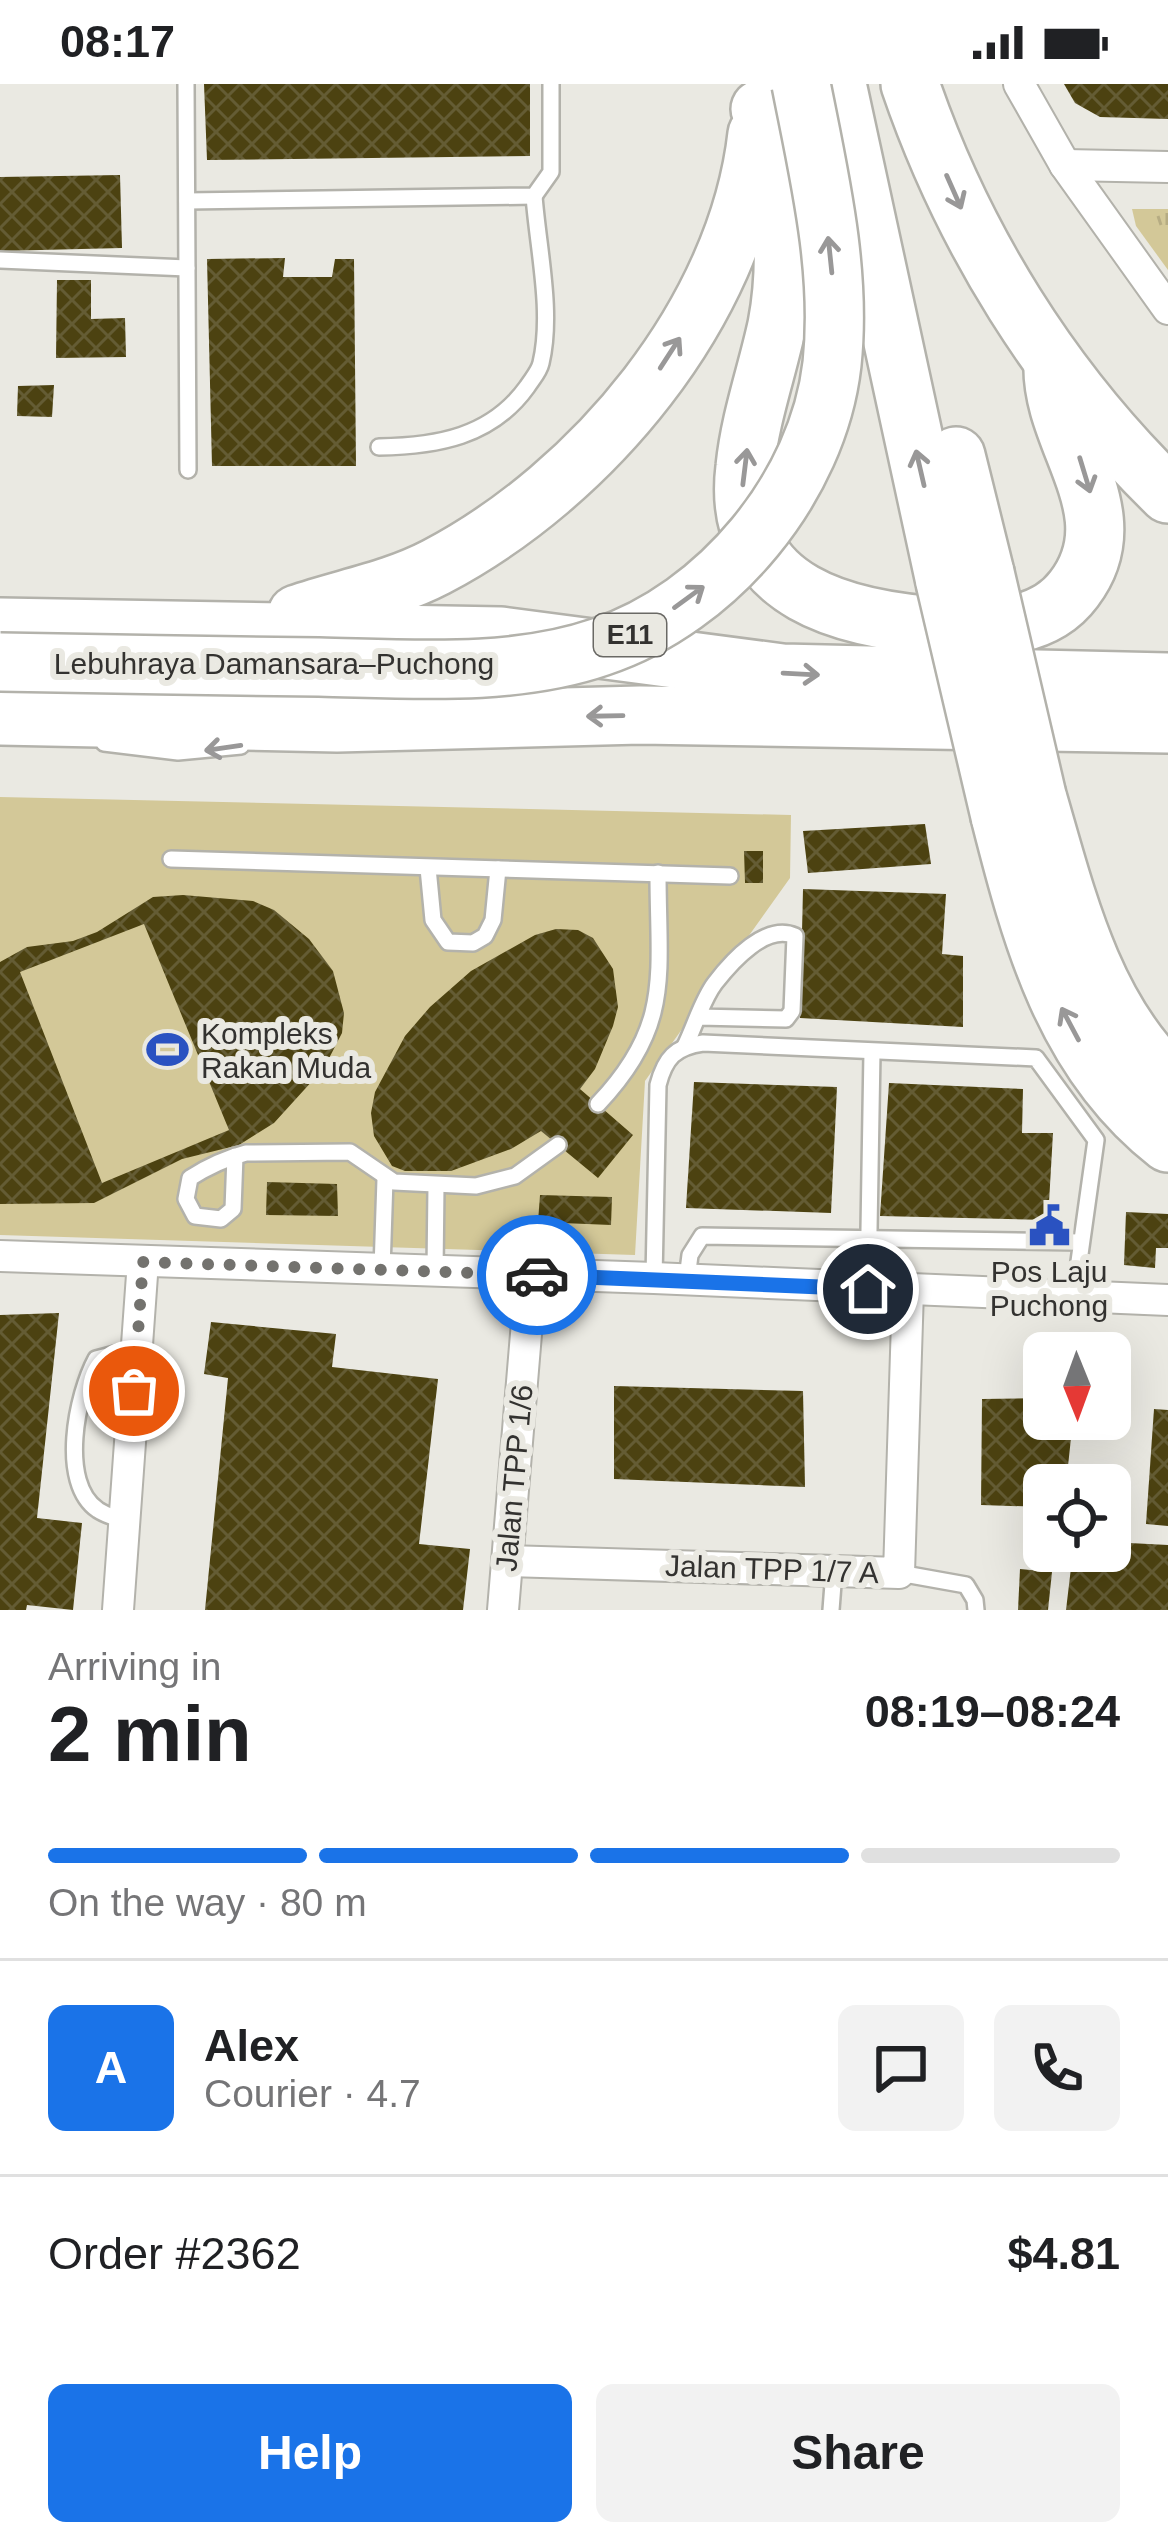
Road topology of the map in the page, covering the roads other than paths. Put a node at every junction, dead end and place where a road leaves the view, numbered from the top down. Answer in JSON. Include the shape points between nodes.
{"nodes":[{"id":1,"x":186,"y":84,"type":"edge"},
{"id":2,"x":551,"y":84,"type":"edge"},
{"id":3,"x":837,"y":84,"type":"edge"},
{"id":4,"x":870,"y":84,"type":"edge"},
{"id":5,"x":910,"y":84,"type":"edge"},
{"id":6,"x":1019,"y":84,"type":"edge"},
{"id":7,"x":773,"y":92,"type":"edge"},
{"id":8,"x":1065,"y":164,"type":"junction"},
{"id":9,"x":1168,"y":167,"type":"edge"},
{"id":10,"x":534,"y":196,"type":"junction"},
{"id":11,"x":187,"y":201,"type":"junction"},
{"id":12,"x":0,"y":260,"type":"edge"},
{"id":13,"x":187,"y":268,"type":"junction"},
{"id":14,"x":1168,"y":309,"type":"edge"},
{"id":15,"x":1053,"y":364,"type":"junction"},
{"id":16,"x":379,"y":447,"type":"dead end"},
{"id":17,"x":188,"y":470,"type":"dead end"},
{"id":18,"x":1168,"y":494,"type":"edge"},
{"id":19,"x":965,"y":578,"type":"junction"},
{"id":20,"x":0,"y":627,"type":"edge"},
{"id":21,"x":267,"y":630,"type":"junction"},
{"id":22,"x":0,"y":662,"type":"edge"},
{"id":23,"x":1168,"y":682,"type":"edge"},
{"id":24,"x":0,"y":716,"type":"edge"},
{"id":25,"x":1058,"y":721,"type":"junction"},
{"id":26,"x":337,"y":723,"type":"junction"},
{"id":27,"x":1168,"y":724,"type":"edge"},
{"id":28,"x":273,"y":739,"type":"dead end"},
{"id":29,"x":252,"y":744,"type":"dead end"},
{"id":30,"x":1168,"y":754,"type":"edge"},
{"id":31,"x":171,"y":859,"type":"dead end"},
{"id":32,"x":428,"y":868,"type":"junction"},
{"id":33,"x":498,"y":869,"type":"junction"},
{"id":34,"x":658,"y":873,"type":"junction"},
{"id":35,"x":730,"y":876,"type":"dead end"},
{"id":36,"x":699,"y":1017,"type":"junction"},
{"id":37,"x":685,"y":1046,"type":"junction"},
{"id":38,"x":872,"y":1052,"type":"junction"},
{"id":39,"x":598,"y":1104,"type":"dead end"},
{"id":40,"x":1158,"y":1113,"type":"edge"},
{"id":41,"x":558,"y":1145,"type":"dead end"},
{"id":42,"x":236,"y":1156,"type":"junction"},
{"id":43,"x":385,"y":1179,"type":"junction"},
{"id":44,"x":436,"y":1186,"type":"junction"},
{"id":45,"x":869,"y":1238,"type":"junction"},
{"id":46,"x":1082,"y":1242,"type":"junction"},
{"id":47,"x":0,"y":1256,"type":"edge"},
{"id":48,"x":143,"y":1262,"type":"junction"},
{"id":49,"x":382,"y":1269,"type":"junction"},
{"id":50,"x":436,"y":1271,"type":"junction"},
{"id":51,"x":531,"y":1274,"type":"junction"},
{"id":52,"x":654,"y":1278,"type":"junction"},
{"id":53,"x":687,"y":1280,"type":"junction"},
{"id":54,"x":868,"y":1289,"type":"junction"},
{"id":55,"x":908,"y":1291,"type":"junction"},
{"id":56,"x":1074,"y":1297,"type":"junction"},
{"id":57,"x":1168,"y":1300,"type":"edge"},
{"id":58,"x":137,"y":1348,"type":"junction"},
{"id":59,"x":124,"y":1521,"type":"junction"},
{"id":60,"x":507,"y":1561,"type":"junction"},
{"id":61,"x":834,"y":1571,"type":"junction"},
{"id":62,"x":899,"y":1573,"type":"junction"},
{"id":63,"x":118,"y":1610,"type":"edge"},
{"id":64,"x":503,"y":1610,"type":"edge"},
{"id":65,"x":831,"y":1610,"type":"edge"},
{"id":66,"x":976,"y":1610,"type":"edge"}],
"edges":[{"from":1,"to":11,"type":"lane"},
{"from":2,"to":10,"type":"lane","via":[[551,172]]},
{"from":19,"to":3,"type":"highway","one_way":true},
{"from":4,"to":19,"type":"highway"},
{"from":5,"to":15,"type":"highway","one_way":true,"via":[[969,224]]},
{"from":6,"to":8,"type":"street"},
{"from":15,"to":7,"type":"highway","one_way":true,"via":[[1056,401],[1096,527],[1088,566],[1054,610],[992,627],[906,623],[819,602],[779,580],[750,528],[743,489],[781,289]]},
{"from":21,"to":7,"type":"highway","one_way":true,"via":[[438,566],[544,494],[598,445],[654,377],[721,263]]},
{"from":22,"to":7,"type":"highway","name":"Lebuhraya Damansara–Puchong","number":"E11","one_way":true,"bridge":true,"via":[[396,669],[535,662],[602,647],[696,592],[770,515],[827,396],[833,281],[821,193]]},
{"from":8,"to":9,"type":"street"},
{"from":8,"to":14,"type":"street"},
{"from":10,"to":11,"type":"lane"},
{"from":10,"to":16,"type":"lane","via":[[541,367],[518,400],[483,428],[434,445]]},
{"from":11,"to":13,"type":"lane"},
{"from":12,"to":13,"type":"lane"},
{"from":13,"to":17,"type":"lane"},
{"from":15,"to":18,"type":"highway"},
{"from":19,"to":40,"type":"highway","bridge":true,"via":[[1019,806],[1026,918],[1062,1010],[1097,1070]]},
{"from":20,"to":21,"type":"highway","number":"E11"},
{"from":21,"to":23,"type":"highway","number":"E11","one_way":true,"via":[[501,636],[782,673]]},
{"from":24,"to":26,"type":"highway","name":"Lebuhraya Damansara–Puchong"},
{"from":29,"to":24,"type":"lane","one_way":true,"via":[[178,752],[120,747]]},
{"from":25,"to":26,"type":"highway","name":"Lebuhraya Damansara–Puchong","one_way":true,"via":[[640,715]]},
{"from":25,"to":27,"type":"highway","name":"Lebuhraya Damansara–Puchong"},
{"from":25,"to":30,"type":"highway","via":[[1093,746]]},
{"from":26,"to":28,"type":"lane"},
{"from":31,"to":32,"type":"lane"},
{"from":32,"to":33,"type":"lane"},
{"from":32,"to":33,"type":"lane","via":[[433,920],[448,943],[460,945],[485,935],[494,920]]},
{"from":33,"to":34,"type":"lane"},
{"from":34,"to":35,"type":"lane"},
{"from":34,"to":39,"type":"lane","via":[[652,1026]]},
{"from":36,"to":36,"type":"lane","via":[[714,984],[766,934],[795,936],[786,1019]]},
{"from":36,"to":37,"type":"lane"},
{"from":37,"to":38,"type":"lane"},
{"from":37,"to":52,"type":"lane","via":[[672,1053],[658,1085]]},
{"from":38,"to":45,"type":"lane"},
{"from":38,"to":46,"type":"lane","via":[[1036,1058],[1096,1140]]},
{"from":41,"to":44,"type":"lane","via":[[515,1176]]},
{"from":42,"to":42,"type":"lane","via":[[190,1178],[186,1199],[195,1216],[221,1220],[233,1209]]},
{"from":42,"to":43,"type":"lane","via":[[350,1152]]},
{"from":43,"to":44,"type":"lane"},
{"from":43,"to":49,"type":"lane"},
{"from":44,"to":50,"type":"lane"},
{"from":45,"to":46,"type":"lane"},
{"from":45,"to":53,"type":"lane","via":[[702,1236]]},
{"from":45,"to":54,"type":"lane"},
{"from":46,"to":56,"type":"lane"},
{"from":47,"to":48,"type":"street"},
{"from":48,"to":49,"type":"street"},
{"from":48,"to":58,"type":"street"},
{"from":49,"to":50,"type":"street"},
{"from":50,"to":51,"type":"street"},
{"from":51,"to":52,"type":"street"},
{"from":51,"to":60,"type":"street","name":"Jalan TPP 1/6"},
{"from":52,"to":53,"type":"street"},
{"from":53,"to":54,"type":"street"},
{"from":54,"to":55,"type":"street"},
{"from":55,"to":56,"type":"street"},
{"from":55,"to":62,"type":"street","name":"Jalan TPP 1/7 A"},
{"from":56,"to":57,"type":"street"},
{"from":58,"to":59,"type":"street"},
{"from":58,"to":59,"type":"lane","via":[[96,1359],[76,1431],[81,1492]]},
{"from":59,"to":63,"type":"street"},
{"from":60,"to":61,"type":"street","name":"Jalan TPP 1/7 A"},
{"from":60,"to":64,"type":"street","name":"Jalan TPP 1/6"},
{"from":61,"to":62,"type":"street","name":"Jalan TPP 1/7 A"},
{"from":61,"to":65,"type":"lane"},
{"from":62,"to":66,"type":"lane","via":[[966,1586]]}]}
